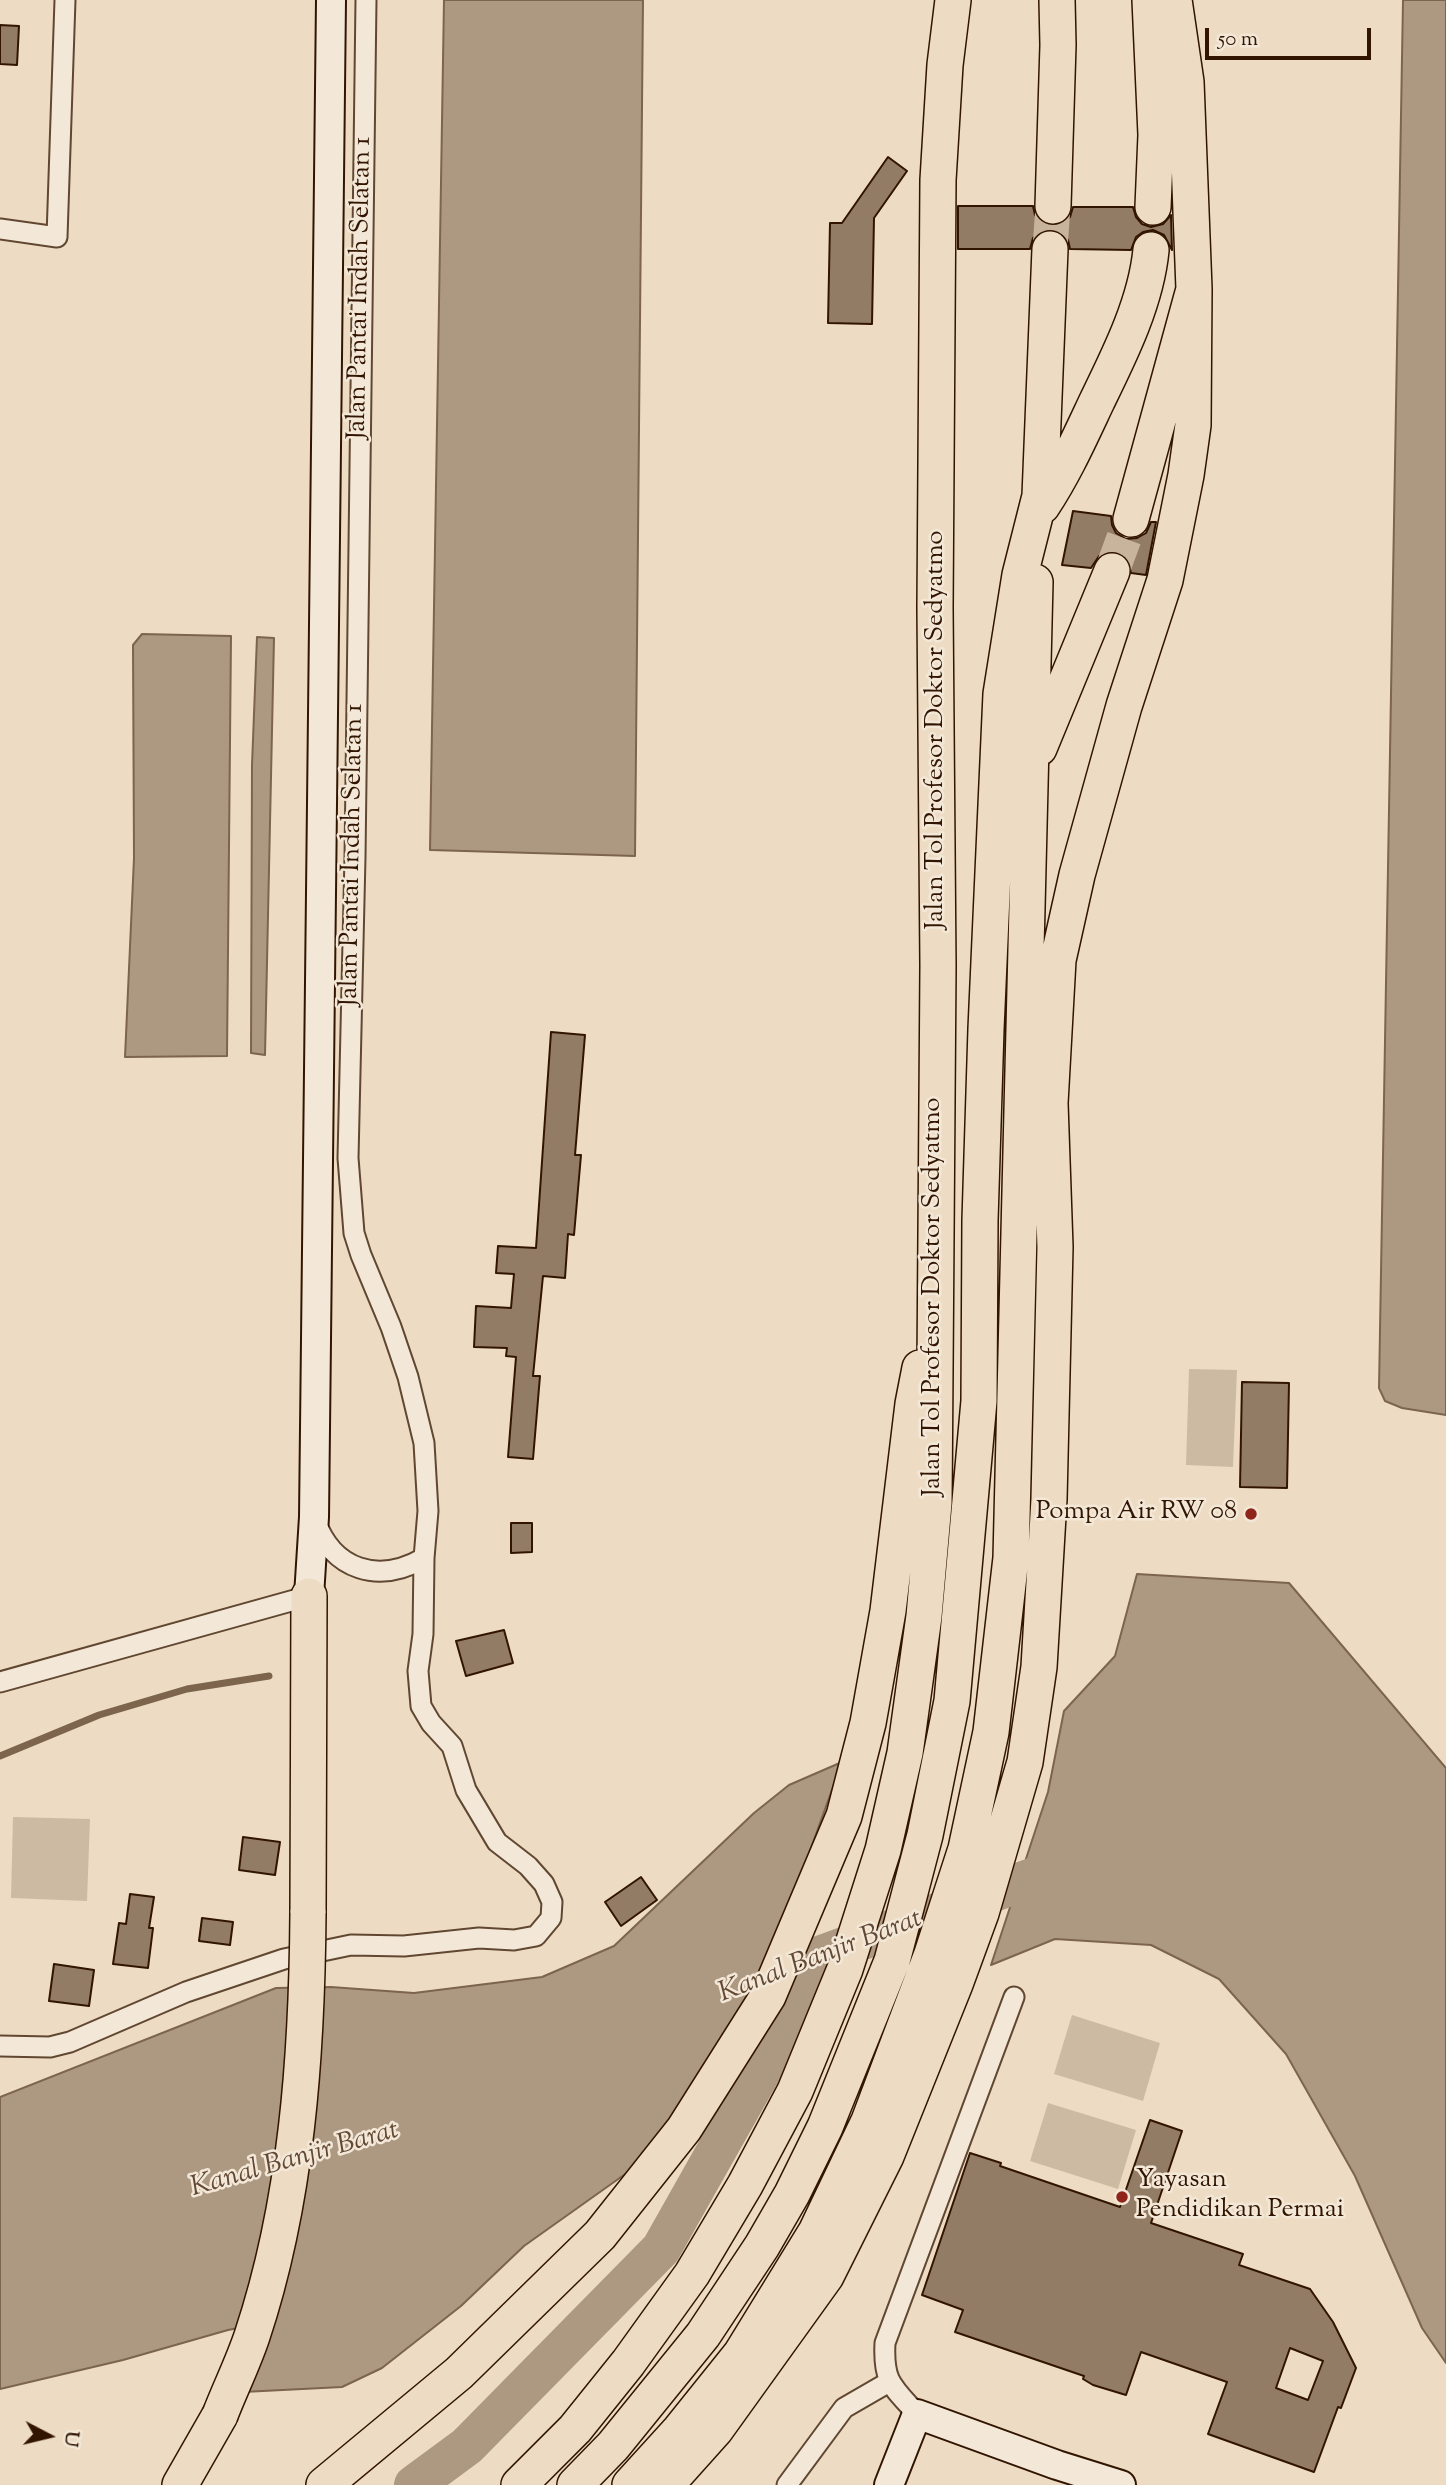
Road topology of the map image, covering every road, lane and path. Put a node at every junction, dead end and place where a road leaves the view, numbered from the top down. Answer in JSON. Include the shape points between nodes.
{"nodes":[{"id":1,"x":65,"y":0,"type":"edge"},
{"id":2,"x":331,"y":0,"type":"edge"},
{"id":3,"x":366,"y":0,"type":"edge"},
{"id":4,"x":953,"y":0,"type":"edge"},
{"id":5,"x":1057,"y":0,"type":"edge"},
{"id":6,"x":1150,"y":0,"type":"edge"},
{"id":7,"x":1174,"y":0,"type":"edge"},
{"id":8,"x":1053,"y":206,"type":"tunnel mouth"},
{"id":9,"x":1153,"y":207,"type":"dead end"},
{"id":10,"x":0,"y":229,"type":"edge"},
{"id":11,"x":1050,"y":249,"type":"tunnel mouth"},
{"id":12,"x":1151,"y":250,"type":"dead end"},
{"id":13,"x":1194,"y":289,"type":"junction"},
{"id":14,"x":1035,"y":516,"type":"junction"},
{"id":15,"x":1131,"y":519,"type":"tunnel mouth"},
{"id":16,"x":1112,"y":571,"type":"tunnel mouth"},
{"id":17,"x":1031,"y":768,"type":"junction"},
{"id":18,"x":935,"y":1324,"type":"junction"},
{"id":19,"x":314,"y":1517,"type":"junction"},
{"id":20,"x":424,"y":1558,"type":"junction"},
{"id":21,"x":298,"y":1599,"type":"junction"},
{"id":22,"x":0,"y":1682,"type":"edge"},
{"id":23,"x":1014,"y":1997,"type":"dead end"},
{"id":24,"x":0,"y":2046,"type":"edge"},
{"id":25,"x":889,"y":2382,"type":"junction"},
{"id":26,"x":916,"y":2414,"type":"junction"},
{"id":27,"x":180,"y":2485,"type":"edge"},
{"id":28,"x":324,"y":2485,"type":"edge"},
{"id":29,"x":519,"y":2485,"type":"edge"},
{"id":30,"x":575,"y":2485,"type":"edge"},
{"id":31,"x":629,"y":2485,"type":"edge"},
{"id":32,"x":666,"y":2485,"type":"edge"},
{"id":33,"x":787,"y":2485,"type":"edge"},
{"id":34,"x":889,"y":2485,"type":"edge"},
{"id":35,"x":1121,"y":2485,"type":"edge"}],
"edges":[{"from":1,"to":10,"type":"street","via":[[57,237]]},
{"from":2,"to":19,"type":"street","name":"Jalan Pantai Indah Selatan 1"},
{"from":3,"to":20,"type":"street","name":"Jalan Pantai Indah Selatan 1","via":[[348,1158],[360,1255],[391,1327],[418,1410],[427,1477]]},
{"from":4,"to":18,"type":"highway","name":"Jalan Tol Profesor Doktor Sedyatmo","via":[[937,180]]},
{"from":5,"to":8,"type":"highway"},
{"from":6,"to":9,"type":"highway","via":[[1156,135]]},
{"from":7,"to":13,"type":"highway","via":[[1186,82]]},
{"from":11,"to":14,"type":"highway","name":"Jalan Tol Profesor Doktor Sedyatmo","via":[[1042,461]]},
{"from":12,"to":14,"type":"highway","via":[[1148,276],[1116,362],[1059,480]]},
{"from":13,"to":15,"type":"highway"},
{"from":13,"to":32,"type":"highway","via":[[1193,425],[1165,580],[1117,731],[1058,960],[1050,1103],[1055,1247],[1049,1499],[1039,1667],[1025,1762],[981,1913],[886,2156],[826,2276],[716,2429]]},
{"from":14,"to":17,"type":"highway","name":"Jalan Tol Profesor Doktor Sedyatmo"},
{"from":14,"to":30,"type":"highway","name":"Jalan Tol Profesor Doktor Sedyatmo","via":[[1001,694],[980,1220],[979,1401],[952,1701],[925,1835],[892,1961],[825,2127],[792,2193],[703,2335]]},
{"from":16,"to":17,"type":"highway","name":"Jalan Tol Profesor Doktor Sedyatmo"},
{"from":17,"to":31,"type":"highway","name":"Jalan Tol Profesor Doktor Sedyatmo","via":[[1011,1558],[991,1732],[966,1849],[869,2120],[816,2232],[741,2354]]},
{"from":18,"to":28,"type":"highway","via":[[914,1394],[888,1611],[868,1723],[844,1816],[768,1996],[684,2129],[600,2235],[459,2373]]},
{"from":18,"to":29,"type":"highway","name":"Jalan Tol Profesor Doktor Sedyatmo","via":[[934,1503],[905,1754],[883,1850],[845,1969],[795,2091],[692,2274],[575,2429]]},
{"from":19,"to":20,"type":"street","name":"Jalan Pantai Indah Selatan 1","via":[[329,1548],[358,1567],[392,1571]]},
{"from":19,"to":21,"type":"street","name":"Jalan Pantai Indah Selatan 1"},
{"from":20,"to":24,"type":"street","via":[[418,1671],[421,1706],[452,1746],[466,1790],[497,1842],[544,1884],[552,1902],[551,1918],[536,1936],[404,1947],[351,1945],[237,1973],[50,2048]]},
{"from":21,"to":22,"type":"street"},
{"from":21,"to":27,"type":"highway","bridge":true,"via":[[307,1988],[285,2209],[252,2337],[220,2415]]},
{"from":23,"to":25,"type":"street","via":[[886,2343],[884,2366]]},
{"from":25,"to":26,"type":"street"},
{"from":25,"to":33,"type":"street","via":[[844,2408]]},
{"from":26,"to":34,"type":"street"},
{"from":26,"to":35,"type":"street"}]}
